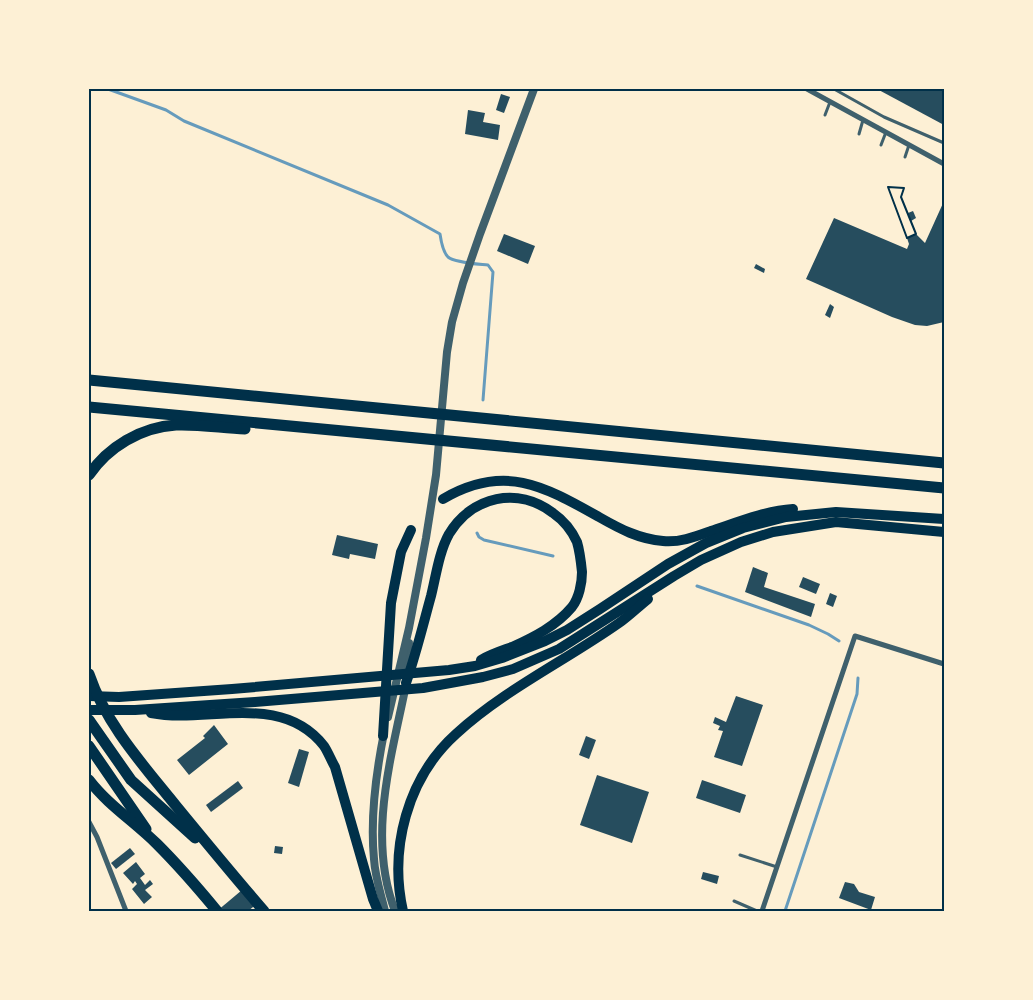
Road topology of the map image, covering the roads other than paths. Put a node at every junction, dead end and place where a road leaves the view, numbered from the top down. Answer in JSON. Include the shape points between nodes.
{"nodes":[{"id":1,"x":534,"y":89,"type":"edge"},
{"id":2,"x":807,"y":89,"type":"edge"},
{"id":3,"x":834,"y":89,"type":"edge"},
{"id":4,"x":830,"y":102,"type":"junction"},
{"id":5,"x":825,"y":115,"type":"dead end"},
{"id":6,"x":863,"y":120,"type":"junction"},
{"id":7,"x":886,"y":132,"type":"junction"},
{"id":8,"x":859,"y":134,"type":"dead end"},
{"id":9,"x":944,"y":143,"type":"edge"},
{"id":10,"x":881,"y":145,"type":"dead end"},
{"id":11,"x":909,"y":145,"type":"junction"},
{"id":12,"x":905,"y":157,"type":"dead end"},
{"id":13,"x":944,"y":164,"type":"edge"},
{"id":14,"x":89,"y":372,"type":"edge"},
{"id":15,"x":89,"y":380,"type":"edge"},
{"id":16,"x":89,"y":407,"type":"edge"},
{"id":17,"x":427,"y":412,"type":"junction"},
{"id":18,"x":491,"y":445,"type":"junction"},
{"id":19,"x":944,"y":463,"type":"edge"},
{"id":20,"x":89,"y":476,"type":"edge"},
{"id":21,"x":944,"y":488,"type":"edge"},
{"id":22,"x":443,"y":499,"type":"dead end"},
{"id":23,"x":836,"y":512,"type":"junction"},
{"id":24,"x":944,"y":518,"type":"edge"},
{"id":25,"x":411,"y":530,"type":"dead end"},
{"id":26,"x":944,"y":532,"type":"edge"},
{"id":27,"x":674,"y":576,"type":"junction"},
{"id":28,"x":409,"y":628,"type":"junction"},
{"id":29,"x":944,"y":664,"type":"edge"},
{"id":30,"x":475,"y":666,"type":"junction"},
{"id":31,"x":89,"y":674,"type":"edge"},
{"id":32,"x":406,"y":683,"type":"junction"},
{"id":33,"x":89,"y":696,"type":"edge"},
{"id":34,"x":89,"y":710,"type":"edge"},
{"id":35,"x":135,"y":710,"type":"junction"},
{"id":36,"x":89,"y":720,"type":"edge"},
{"id":37,"x":383,"y":736,"type":"junction"},
{"id":38,"x":89,"y":746,"type":"edge"},
{"id":39,"x":89,"y":780,"type":"edge"},
{"id":40,"x":89,"y":822,"type":"edge"},
{"id":41,"x":157,"y":844,"type":"junction"},
{"id":42,"x":740,"y":855,"type":"dead end"},
{"id":43,"x":222,"y":863,"type":"junction"},
{"id":44,"x":777,"y":867,"type":"junction"},
{"id":45,"x":734,"y":901,"type":"dead end"},
{"id":46,"x":126,"y":911,"type":"edge"},
{"id":47,"x":216,"y":911,"type":"edge"},
{"id":48,"x":264,"y":911,"type":"edge"},
{"id":49,"x":378,"y":911,"type":"edge"},
{"id":50,"x":385,"y":911,"type":"edge"},
{"id":51,"x":395,"y":911,"type":"edge"},
{"id":52,"x":404,"y":911,"type":"edge"},
{"id":53,"x":757,"y":911,"type":"edge"},
{"id":54,"x":762,"y":911,"type":"edge"}],
"edges":[{"from":1,"to":28,"type":"street","via":[[463,283],[452,322],[436,475]]},
{"from":2,"to":4,"type":"street"},
{"from":3,"to":9,"type":"lane","via":[[884,117]]},
{"from":4,"to":5,"type":"lane"},
{"from":4,"to":6,"type":"street"},
{"from":6,"to":7,"type":"street"},
{"from":6,"to":8,"type":"lane"},
{"from":7,"to":10,"type":"lane"},
{"from":7,"to":11,"type":"street"},
{"from":11,"to":12,"type":"lane"},
{"from":11,"to":13,"type":"street"},
{"from":14,"to":17,"type":"highway"},
{"from":15,"to":17,"type":"highway"},
{"from":16,"to":18,"type":"highway"},
{"from":17,"to":19,"type":"highway"},
{"from":18,"to":20,"type":"highway","via":[[174,425],[150,430],[122,443],[105,456]]},
{"from":18,"to":21,"type":"highway"},
{"from":22,"to":23,"type":"highway","via":[[457,490],[482,482],[500,480],[536,485],[625,532],[665,542],[685,539],[761,514],[813,509]]},
{"from":23,"to":24,"type":"highway"},
{"from":23,"to":30,"type":"highway","via":[[766,521],[714,539],[668,564],[567,630],[525,650]]},
{"from":25,"to":37,"type":"highway","via":[[400,552],[391,603]]},
{"from":26,"to":27,"type":"highway","via":[[836,522],[780,531],[741,542]]},
{"from":27,"to":35,"type":"highway","via":[[560,649],[513,669],[422,688]]},
{"from":27,"to":52,"type":"highway","via":[[620,622],[478,715],[436,756],[408,807],[399,842],[400,897]]},
{"from":28,"to":32,"type":"street"},
{"from":28,"to":37,"type":"street"},
{"from":29,"to":44,"type":"street","via":[[855,636]]},
{"from":30,"to":32,"type":"highway","via":[[492,654],[531,638],[557,622],[576,600],[582,581],[576,540],[562,520],[544,506],[509,497],[492,500],[473,508],[449,534]]},
{"from":30,"to":33,"type":"highway","via":[[222,689],[119,697]]},
{"from":31,"to":43,"type":"highway","via":[[100,703],[118,732]]},
{"from":32,"to":51,"type":"street","via":[[382,815],[382,861]]},
{"from":34,"to":35,"type":"highway"},
{"from":35,"to":49,"type":"highway","via":[[167,716],[243,712],[270,714],[292,720],[310,733],[324,747],[335,767]]},
{"from":36,"to":43,"type":"highway","via":[[131,780]]},
{"from":37,"to":50,"type":"street","via":[[372,839]]},
{"from":38,"to":41,"type":"highway"},
{"from":39,"to":41,"type":"highway","via":[[98,793]]},
{"from":40,"to":46,"type":"street"},
{"from":41,"to":47,"type":"highway"},
{"from":42,"to":44,"type":"lane"},
{"from":43,"to":48,"type":"highway"},
{"from":44,"to":54,"type":"street"},
{"from":45,"to":53,"type":"lane"}]}
